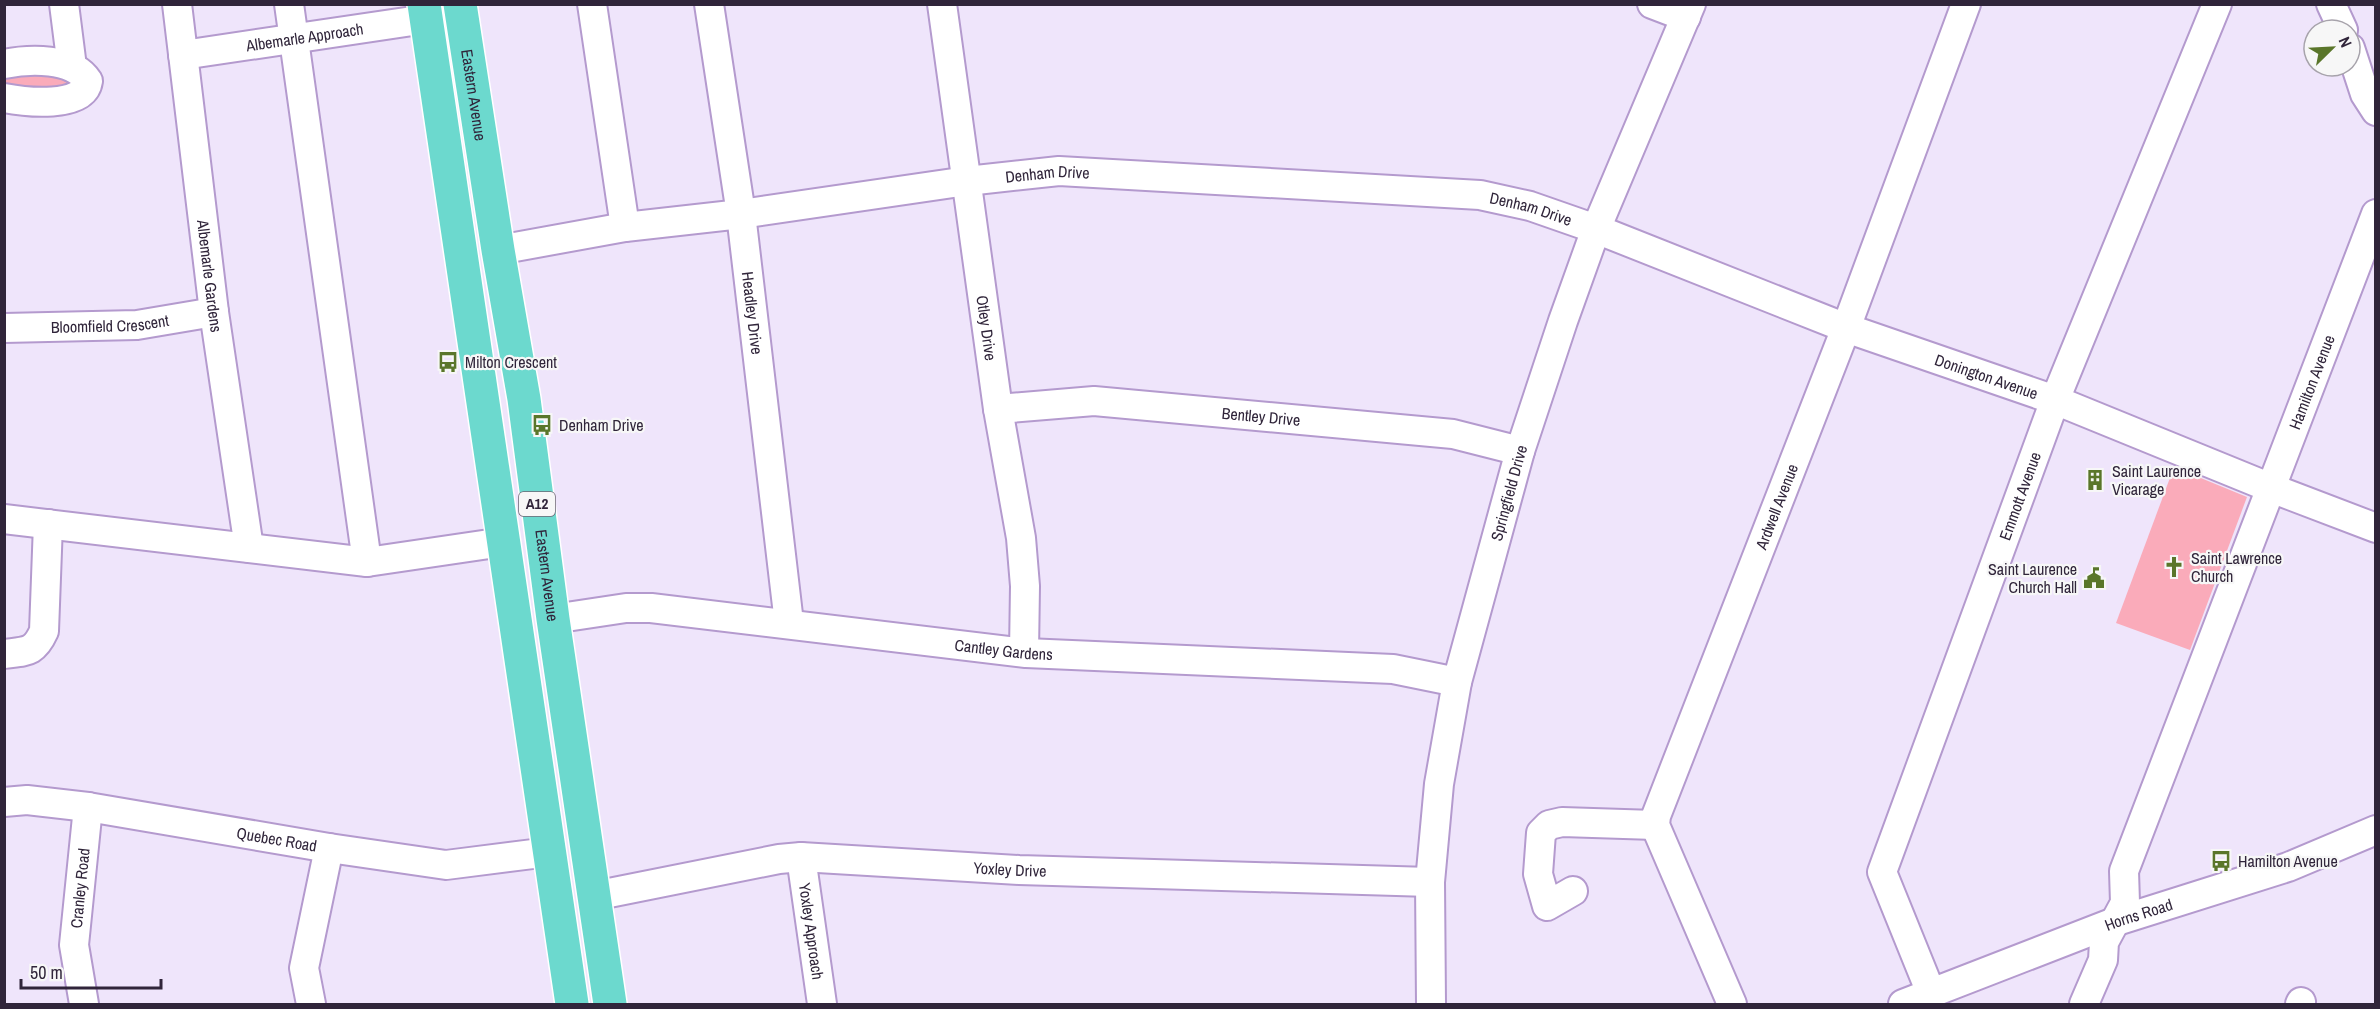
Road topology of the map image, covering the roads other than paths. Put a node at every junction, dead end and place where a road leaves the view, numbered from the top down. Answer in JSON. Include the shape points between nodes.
{"nodes":[{"id":1,"x":64,"y":4,"type":"edge"},
{"id":2,"x":177,"y":4,"type":"edge"},
{"id":3,"x":289,"y":4,"type":"edge"},
{"id":4,"x":460,"y":4,"type":"edge"},
{"id":5,"x":592,"y":4,"type":"edge"},
{"id":6,"x":709,"y":4,"type":"edge"},
{"id":7,"x":942,"y":4,"type":"edge"},
{"id":8,"x":1652,"y":4,"type":"edge"},
{"id":9,"x":1966,"y":4,"type":"edge"},
{"id":10,"x":2217,"y":4,"type":"edge"},
{"id":11,"x":2331,"y":4,"type":"edge"},
{"id":12,"x":1689,"y":11,"type":"edge"},
{"id":13,"x":425,"y":12,"type":"edge"},
{"id":14,"x":2337,"y":18,"type":"edge"},
{"id":15,"x":294,"y":38,"type":"junction"},
{"id":16,"x":183,"y":55,"type":"junction"},
{"id":17,"x":4,"y":64,"type":"edge"},
{"id":18,"x":72,"y":67,"type":"junction"},
{"id":19,"x":2360,"y":78,"type":"edge"},
{"id":20,"x":4,"y":98,"type":"edge"},
{"id":21,"x":2376,"y":111,"type":"edge"},
{"id":22,"x":967,"y":180,"type":"junction"},
{"id":23,"x":741,"y":214,"type":"junction"},
{"id":24,"x":2375,"y":216,"type":"edge"},
{"id":25,"x":625,"y":227,"type":"junction"},
{"id":26,"x":1596,"y":229,"type":"junction"},
{"id":27,"x":498,"y":250,"type":"junction"},
{"id":28,"x":214,"y":312,"type":"junction"},
{"id":29,"x":4,"y":327,"type":"edge"},
{"id":30,"x":1846,"y":328,"type":"junction"},
{"id":31,"x":2055,"y":400,"type":"junction"},
{"id":32,"x":998,"y":409,"type":"junction"},
{"id":33,"x":1520,"y":451,"type":"junction"},
{"id":34,"x":2271,"y":488,"type":"junction"},
{"id":35,"x":4,"y":519,"type":"edge"},
{"id":36,"x":48,"y":524,"type":"junction"},
{"id":37,"x":2376,"y":528,"type":"edge"},
{"id":38,"x":503,"y":542,"type":"junction"},
{"id":39,"x":249,"y":548,"type":"junction"},
{"id":40,"x":368,"y":562,"type":"junction"},
{"id":41,"x":553,"y":619,"type":"junction"},
{"id":42,"x":789,"y":623,"type":"junction"},
{"id":43,"x":1024,"y":652,"type":"junction"},
{"id":44,"x":4,"y":654,"type":"edge"},
{"id":45,"x":1457,"y":682,"type":"junction"},
{"id":46,"x":4,"y":802,"type":"edge"},
{"id":47,"x":88,"y":807,"type":"junction"},
{"id":48,"x":1655,"y":825,"type":"junction"},
{"id":49,"x":2376,"y":830,"type":"edge"},
{"id":50,"x":328,"y":848,"type":"junction"},
{"id":51,"x":549,"y":852,"type":"junction"},
{"id":52,"x":801,"y":857,"type":"junction"},
{"id":53,"x":1430,"y":882,"type":"junction"},
{"id":54,"x":1573,"y":891,"type":"dead end"},
{"id":55,"x":594,"y":896,"type":"junction"},
{"id":56,"x":2117,"y":921,"type":"junction"},
{"id":57,"x":1931,"y":993,"type":"junction"},
{"id":58,"x":84,"y":1005,"type":"edge"},
{"id":59,"x":310,"y":1005,"type":"edge"},
{"id":60,"x":572,"y":1005,"type":"edge"},
{"id":61,"x":610,"y":1005,"type":"edge"},
{"id":62,"x":822,"y":1005,"type":"edge"},
{"id":63,"x":1431,"y":1005,"type":"edge"},
{"id":64,"x":1732,"y":1005,"type":"edge"},
{"id":65,"x":1903,"y":1005,"type":"edge"},
{"id":66,"x":2084,"y":1005,"type":"edge"}],
"edges":[{"from":1,"to":18,"type":"street"},
{"from":2,"to":16,"type":"street","name":"Albemarle Gardens"},
{"from":3,"to":15,"type":"street"},
{"from":4,"to":27,"type":"highway","name":"Eastern Avenue","number":"A12"},
{"from":5,"to":25,"type":"street"},
{"from":6,"to":23,"type":"street","name":"Headley Drive"},
{"from":7,"to":22,"type":"street","name":"Otley Drive"},
{"from":8,"to":12,"type":"street"},
{"from":9,"to":30,"type":"street","name":"Ardwell Avenue"},
{"from":10,"to":31,"type":"street","name":"Emmott Avenue"},
{"from":11,"to":14,"type":"street"},
{"from":12,"to":26,"type":"street","name":"Springfield Drive"},
{"from":13,"to":15,"type":"street","name":"Albemarle Approach","via":[[382,26]]},
{"from":13,"to":38,"type":"highway","number":"A12"},
{"from":15,"to":16,"type":"street","name":"Albemarle Approach"},
{"from":15,"to":40,"type":"street"},
{"from":16,"to":28,"type":"street","name":"Albemarle Gardens"},
{"from":17,"to":18,"type":"street","via":[[31,61]]},
{"from":18,"to":20,"type":"street","via":[[88,81],[82,94],[54,101]]},
{"from":19,"to":21,"type":"street"},
{"from":22,"to":23,"type":"street","name":"Denham Drive"},
{"from":22,"to":26,"type":"street","name":"Denham Drive","via":[[1059,171],[1480,195],[1530,206]]},
{"from":22,"to":32,"type":"street","name":"Otley Drive"},
{"from":23,"to":25,"type":"street","name":"Denham Drive"},
{"from":23,"to":42,"type":"street","name":"Headley Drive"},
{"from":24,"to":34,"type":"street","name":"Hamilton Avenue"},
{"from":25,"to":27,"type":"street","name":"Denham Drive"},
{"from":26,"to":30,"type":"street","name":"Donington Avenue"},
{"from":26,"to":33,"type":"street","name":"Springfield Drive"},
{"from":27,"to":41,"type":"highway","name":"Eastern Avenue","number":"A12","via":[[524,399]]},
{"from":28,"to":29,"type":"street","name":"Bloomfield Crescent","via":[[137,325]]},
{"from":28,"to":39,"type":"street","name":"Albemarle Gardens"},
{"from":30,"to":31,"type":"street","name":"Donington Avenue"},
{"from":30,"to":48,"type":"street","name":"Ardwell Avenue"},
{"from":31,"to":34,"type":"street","name":"Donington Avenue"},
{"from":31,"to":57,"type":"street","name":"Emmott Avenue","via":[[1882,872]]},
{"from":32,"to":33,"type":"street","name":"Bentley Drive","via":[[1094,401],[1453,434]]},
{"from":32,"to":43,"type":"street","name":"Otley Drive","via":[[1021,538]]},
{"from":33,"to":45,"type":"street","name":"Springfield Drive"},
{"from":34,"to":37,"type":"street","name":"Donington Avenue"},
{"from":34,"to":56,"type":"street","name":"Hamilton Avenue","via":[[2124,871],[2125,903]]},
{"from":35,"to":36,"type":"street"},
{"from":36,"to":39,"type":"street"},
{"from":36,"to":44,"type":"street","via":[[44,631],[29,651]]},
{"from":38,"to":40,"type":"street"},
{"from":38,"to":51,"type":"highway","number":"A12"},
{"from":39,"to":40,"type":"street"},
{"from":41,"to":42,"type":"street","name":"Cantley Gardens","via":[[651,608]]},
{"from":41,"to":55,"type":"highway","name":"Eastern Avenue","number":"A12"},
{"from":42,"to":43,"type":"street","name":"Cantley Gardens"},
{"from":43,"to":45,"type":"street","name":"Cantley Gardens","via":[[1393,669]]},
{"from":45,"to":53,"type":"street","name":"Springfield Drive","via":[[1439,783]]},
{"from":46,"to":47,"type":"street","name":"Quebec Road","via":[[27,800]]},
{"from":47,"to":50,"type":"street","name":"Quebec Road"},
{"from":47,"to":58,"type":"street","name":"Cranley Road","via":[[74,945]]},
{"from":48,"to":54,"type":"street","via":[[1549,825],[1540,833],[1538,874],[1547,906]]},
{"from":48,"to":64,"type":"street"},
{"from":49,"to":56,"type":"street","name":"Horns Road","via":[[2288,867]]},
{"from":50,"to":51,"type":"street","name":"Quebec Road","via":[[446,865]]},
{"from":50,"to":59,"type":"street","via":[[304,968]]},
{"from":51,"to":60,"type":"highway","number":"A12"},
{"from":52,"to":53,"type":"street","name":"Yoxley Drive","via":[[1019,870]]},
{"from":52,"to":55,"type":"street","name":"Yoxley Drive"},
{"from":52,"to":62,"type":"street","name":"Yoxley Approach"},
{"from":53,"to":63,"type":"street","name":"Springfield Drive"},
{"from":55,"to":61,"type":"highway","name":"Eastern Avenue","number":"A12"},
{"from":56,"to":57,"type":"street","name":"Horns Road"},
{"from":56,"to":66,"type":"street","name":"Hamilton Avenue","via":[[2104,942],[2103,960]]},
{"from":57,"to":65,"type":"street","name":"Horns Road"}]}
